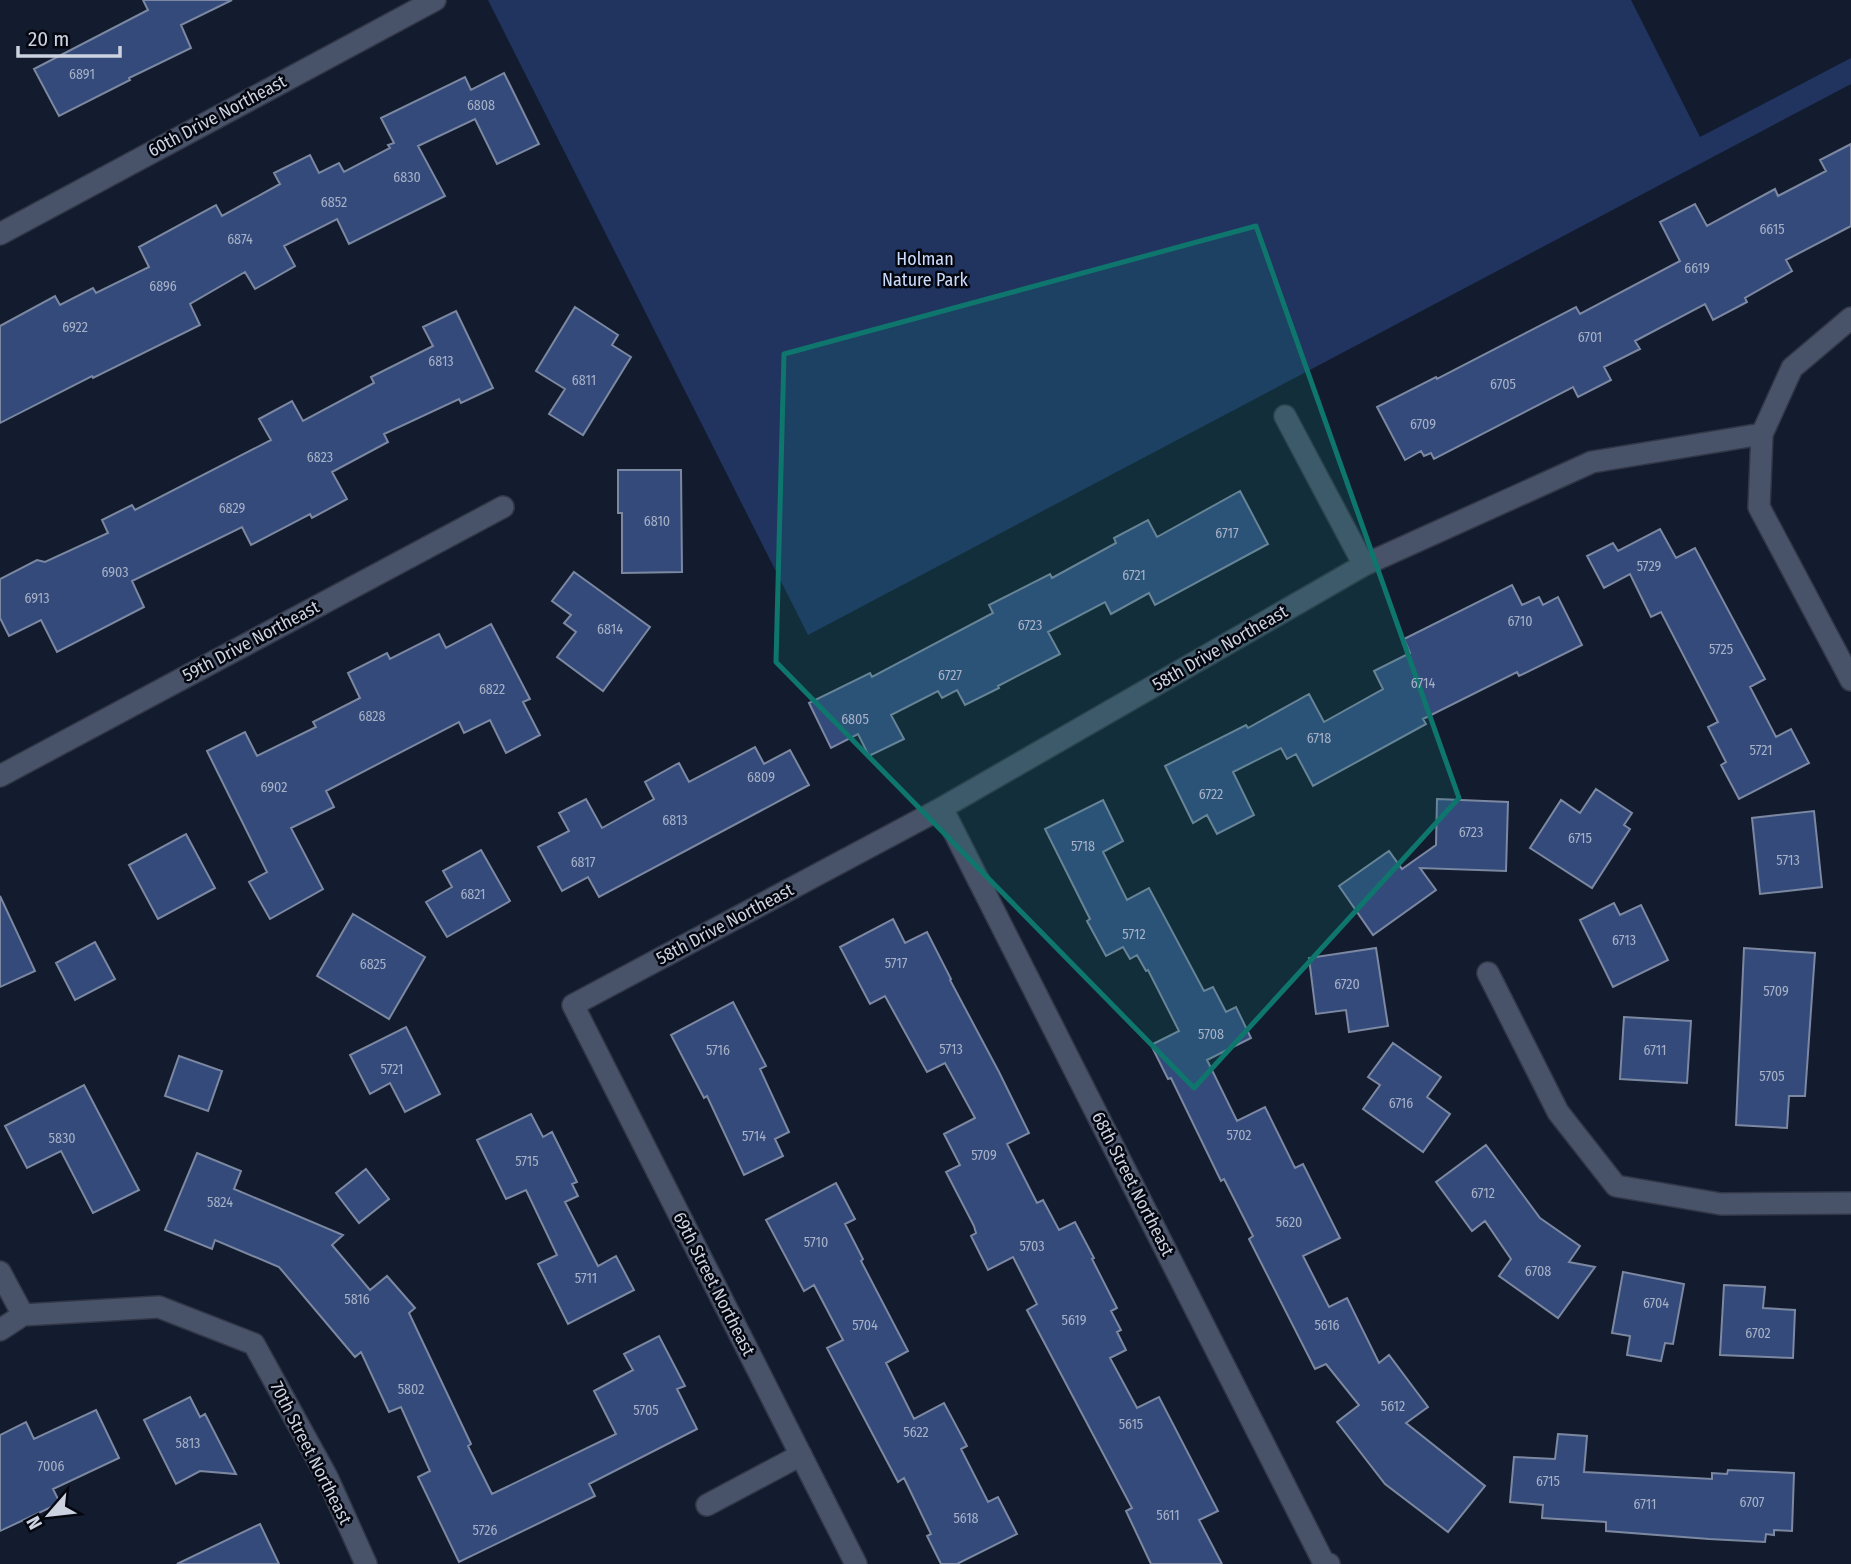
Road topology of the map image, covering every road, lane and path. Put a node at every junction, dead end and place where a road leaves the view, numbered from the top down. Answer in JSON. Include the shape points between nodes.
{"nodes":[{"id":1,"x":435,"y":0,"type":"edge"},
{"id":2,"x":0,"y":234,"type":"edge"},
{"id":3,"x":1851,"y":318,"type":"edge"},
{"id":4,"x":1285,"y":416,"type":"dead end"},
{"id":5,"x":1762,"y":434,"type":"junction"},
{"id":6,"x":503,"y":506,"type":"dead end"},
{"id":7,"x":1364,"y":565,"type":"junction"},
{"id":8,"x":1851,"y":680,"type":"edge"},
{"id":9,"x":0,"y":776,"type":"edge"},
{"id":10,"x":942,"y":808,"type":"junction"},
{"id":11,"x":1488,"y":973,"type":"dead end"},
{"id":12,"x":573,"y":1005,"type":"joint"},
{"id":13,"x":1851,"y":1203,"type":"edge"},
{"id":14,"x":0,"y":1272,"type":"edge"},
{"id":15,"x":23,"y":1315,"type":"junction"},
{"id":16,"x":0,"y":1330,"type":"edge"},
{"id":17,"x":801,"y":1455,"type":"junction"},
{"id":18,"x":707,"y":1505,"type":"dead end"},
{"id":19,"x":1326,"y":1562,"type":"edge"},
{"id":20,"x":366,"y":1564,"type":"edge"},
{"id":21,"x":856,"y":1564,"type":"edge"}],
"edges":[{"from":1,"to":2,"type":"street","name":"60th Drive Northeast"},
{"from":3,"to":5,"type":"street","via":[[1793,368]]},
{"from":4,"to":7,"type":"street"},
{"from":5,"to":7,"type":"street","name":"58th Drive Northeast","via":[[1592,462]]},
{"from":5,"to":8,"type":"street","via":[[1759,507]]},
{"from":6,"to":9,"type":"street","name":"59th Drive Northeast"},
{"from":7,"to":10,"type":"street","name":"58th Drive Northeast"},
{"from":10,"to":12,"type":"street","name":"58th Drive Northeast"},
{"from":10,"to":19,"type":"street","name":"68th Street Northeast"},
{"from":11,"to":13,"type":"street","via":[[1558,1112],[1616,1186],[1721,1204]]},
{"from":12,"to":17,"type":"street","name":"69th Street Northeast"},
{"from":14,"to":15,"type":"street"},
{"from":15,"to":16,"type":"street"},
{"from":15,"to":20,"type":"street","name":"70th Street Northeast","via":[[159,1307],[254,1344],[327,1477]]},
{"from":17,"to":18,"type":"street"},
{"from":17,"to":21,"type":"street","name":"69th Street Northeast"}]}
